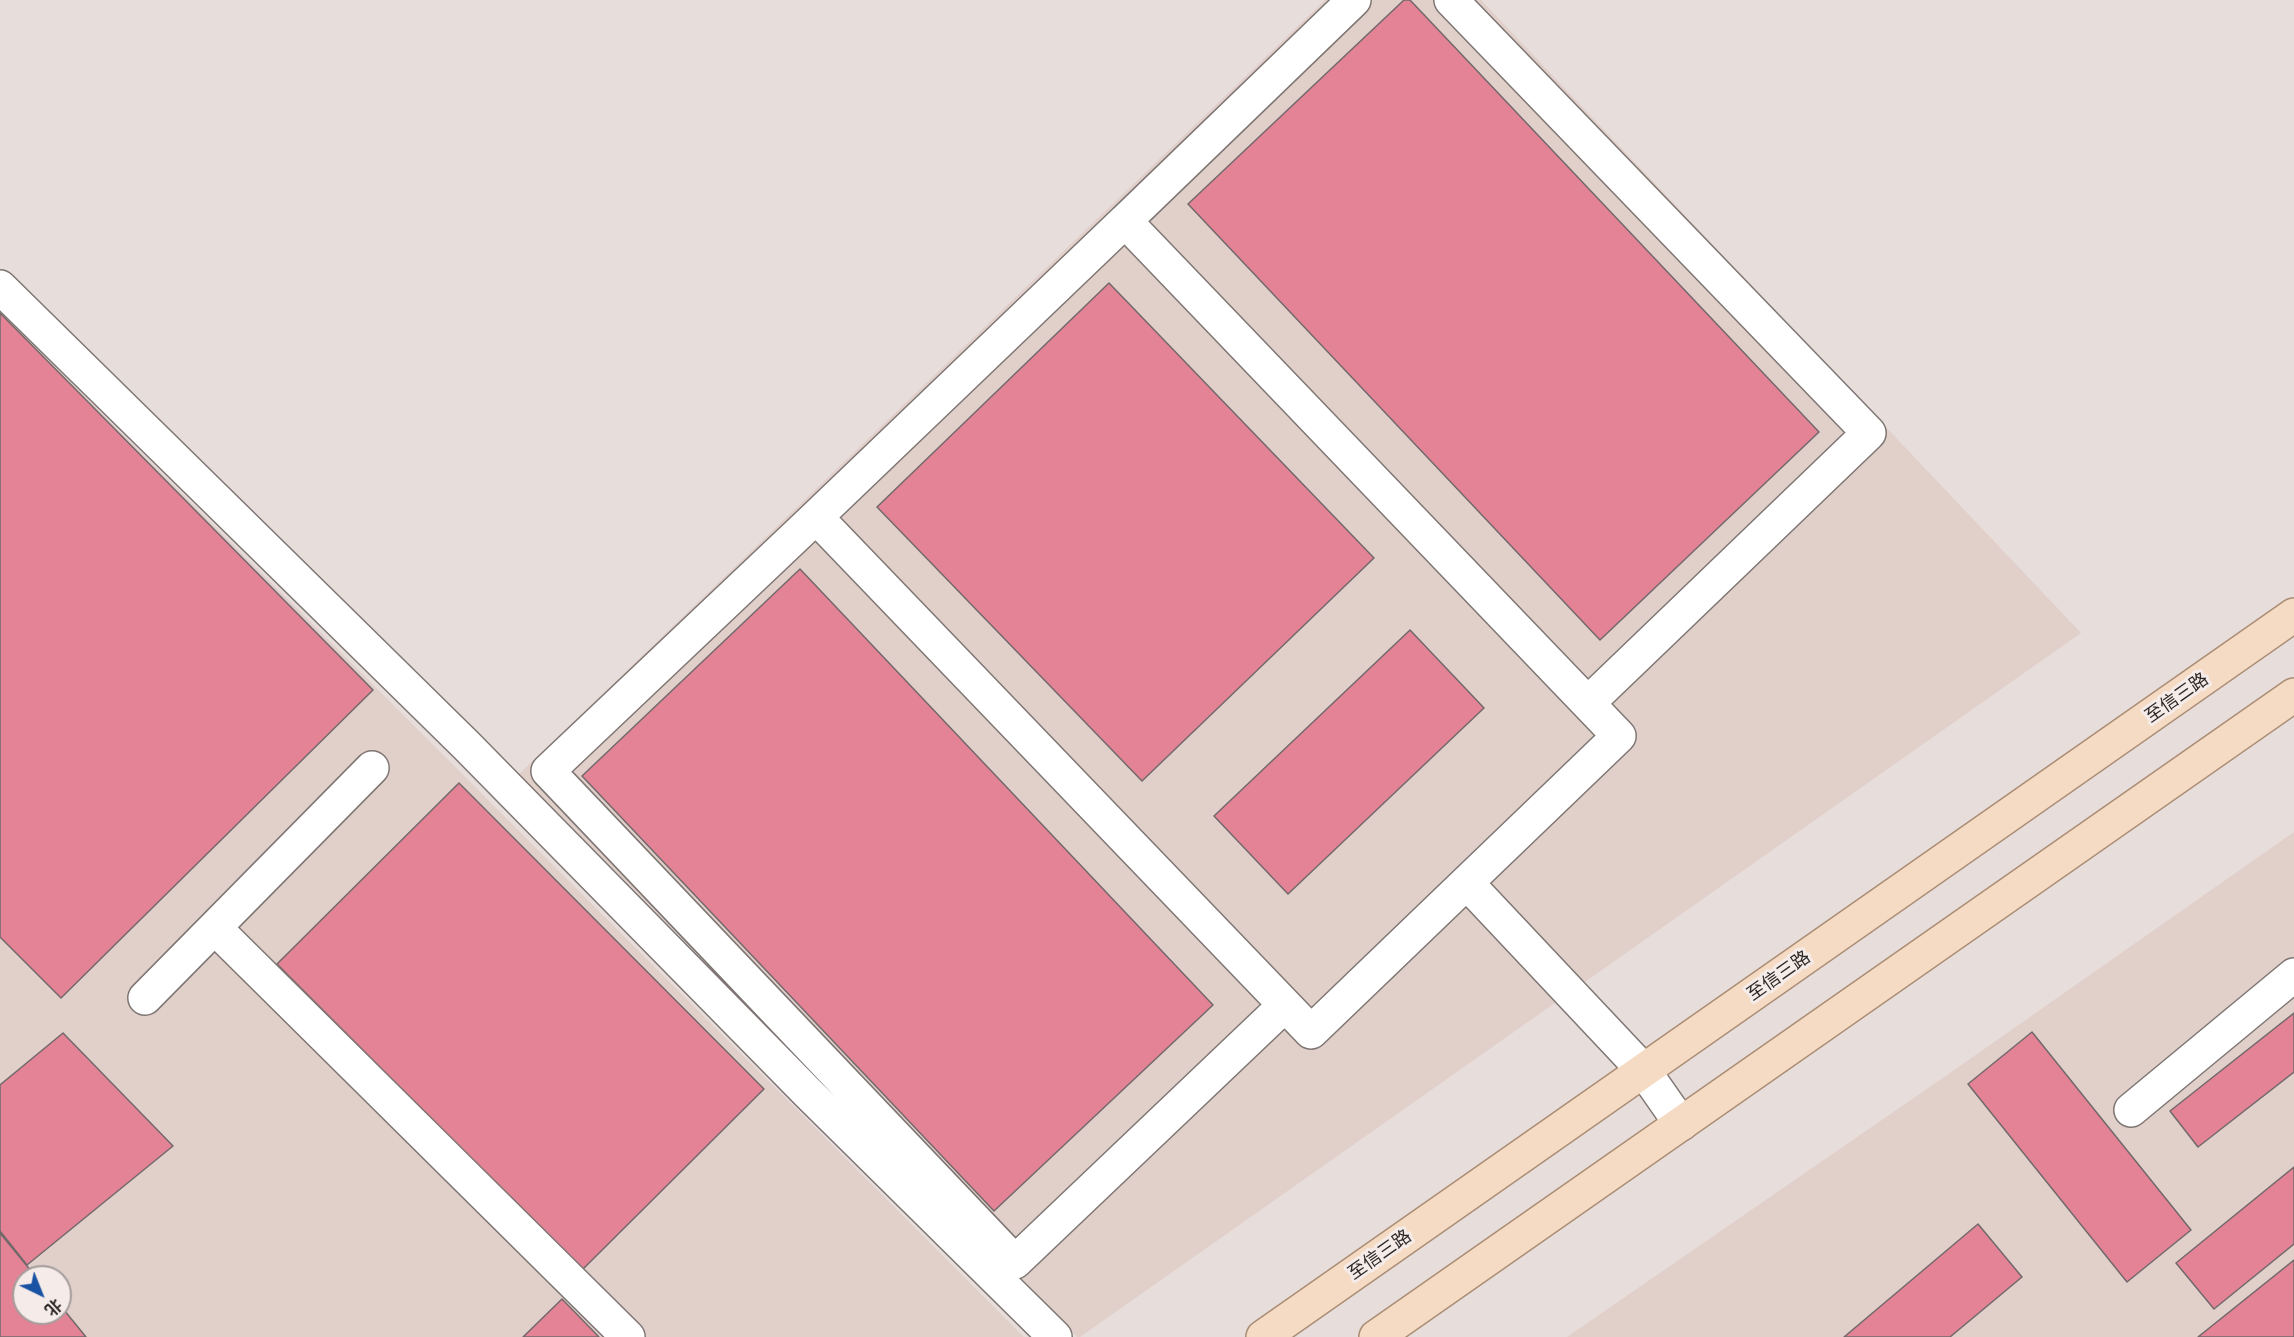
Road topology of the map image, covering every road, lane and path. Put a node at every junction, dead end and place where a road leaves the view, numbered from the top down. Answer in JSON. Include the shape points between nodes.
{"nodes":[{"id":1,"x":1354,"y":0,"type":"edge"},
{"id":2,"x":1451,"y":0,"type":"edge"},
{"id":3,"x":1125,"y":221,"type":"junction"},
{"id":4,"x":0,"y":287,"type":"edge"},
{"id":5,"x":816,"y":517,"type":"junction"},
{"id":6,"x":2294,"y":615,"type":"edge"},
{"id":7,"x":2294,"y":695,"type":"edge"},
{"id":8,"x":1588,"y":703,"type":"junction"},
{"id":9,"x":372,"y":768,"type":"dead end"},
{"id":10,"x":1467,"y":883,"type":"junction"},
{"id":11,"x":215,"y":928,"type":"junction"},
{"id":12,"x":2294,"y":975,"type":"edge"},
{"id":13,"x":145,"y":998,"type":"dead end"},
{"id":14,"x":1285,"y":1005,"type":"junction"},
{"id":15,"x":1644,"y":1071,"type":"junction"},
{"id":16,"x":2132,"y":1110,"type":"dead end"},
{"id":17,"x":1681,"y":1124,"type":"junction"},
{"id":18,"x":628,"y":1337,"type":"edge"},
{"id":19,"x":1055,"y":1337,"type":"edge"},
{"id":20,"x":1263,"y":1337,"type":"edge"},
{"id":21,"x":1376,"y":1337,"type":"edge"}],
"edges":[{"from":1,"to":3,"type":"street"},
{"from":2,"to":8,"type":"street","via":[[1869,433]]},
{"from":3,"to":5,"type":"street"},
{"from":3,"to":8,"type":"street"},
{"from":4,"to":19,"type":"street","via":[[467,746],[800,1085]]},
{"from":5,"to":14,"type":"street"},
{"from":5,"to":14,"type":"street","via":[[548,771],[1015,1262]]},
{"from":6,"to":15,"type":"main road","name":"至信三路"},
{"from":7,"to":17,"type":"main road"},
{"from":8,"to":10,"type":"street","via":[[1619,736]]},
{"from":9,"to":11,"type":"street"},
{"from":10,"to":14,"type":"street","via":[[1311,1032]]},
{"from":10,"to":15,"type":"street"},
{"from":11,"to":13,"type":"street"},
{"from":11,"to":18,"type":"street"},
{"from":12,"to":16,"type":"street"},
{"from":15,"to":17,"type":"street"},
{"from":15,"to":20,"type":"main road","name":"至信三路"},
{"from":17,"to":21,"type":"main road"}]}
